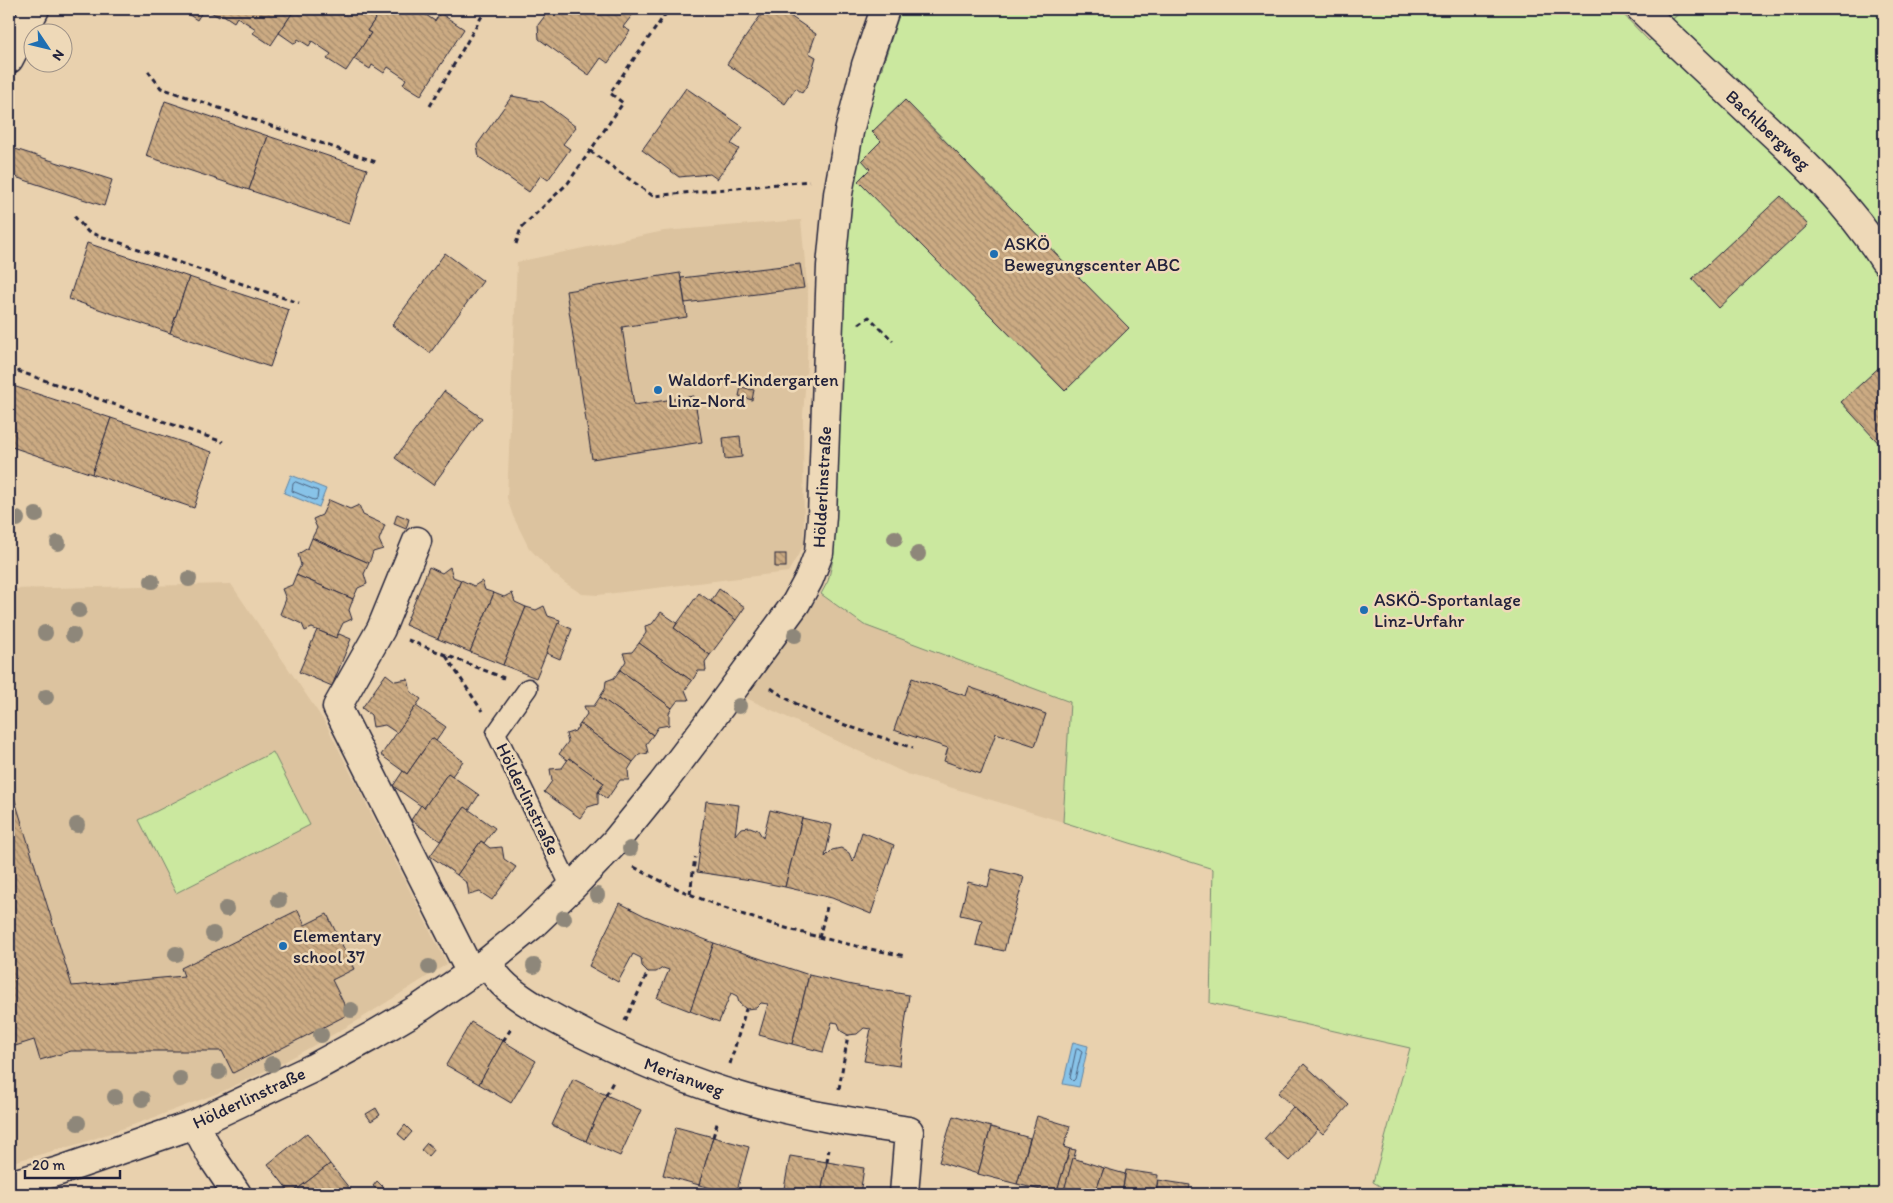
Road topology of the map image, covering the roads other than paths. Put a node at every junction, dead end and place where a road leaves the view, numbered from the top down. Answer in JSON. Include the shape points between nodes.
{"nodes":[{"id":1,"x":35,"y":9,"type":"edge"},
{"id":2,"x":885,"y":9,"type":"edge"},
{"id":3,"x":1641,"y":9,"type":"edge"},
{"id":4,"x":9,"y":59,"type":"edge"},
{"id":5,"x":1884,"y":260,"type":"edge"},
{"id":6,"x":417,"y":541,"type":"dead end"},
{"id":7,"x":520,"y":685,"type":"road end"},
{"id":8,"x":571,"y":888,"type":"junction"},
{"id":9,"x":479,"y":968,"type":"junction"},
{"id":10,"x":194,"y":1124,"type":"junction"},
{"id":11,"x":9,"y":1185,"type":"edge"},
{"id":12,"x":237,"y":1194,"type":"edge"},
{"id":13,"x":904,"y":1194,"type":"edge"}],
"edges":[{"from":1,"to":4,"type":"street"},
{"from":2,"to":8,"type":"street","name":"Hölderlinstraße","via":[[866,65],[838,194],[831,266],[819,553],[796,603],[746,671],[662,784]]},
{"from":3,"to":5,"type":"street","name":"Bachlbergweg","via":[[1800,158],[1860,224]]},
{"from":6,"to":9,"type":"street","via":[[381,629],[336,707]]},
{"from":7,"to":8,"type":"lane","name":"Hölderlinstraße","via":[[496,733]]},
{"from":8,"to":9,"type":"street","name":"Hölderlinstraße","via":[[530,927]]},
{"from":9,"to":10,"type":"street","name":"Hölderlinstraße","via":[[364,1041]]},
{"from":9,"to":13,"type":"street","name":"Merianweg","via":[[498,978],[513,993],[572,1028],[681,1078],[752,1100],[909,1132]]},
{"from":10,"to":11,"type":"street","name":"Hölderlinstraße","via":[[59,1172]]},
{"from":10,"to":12,"type":"street"}]}
